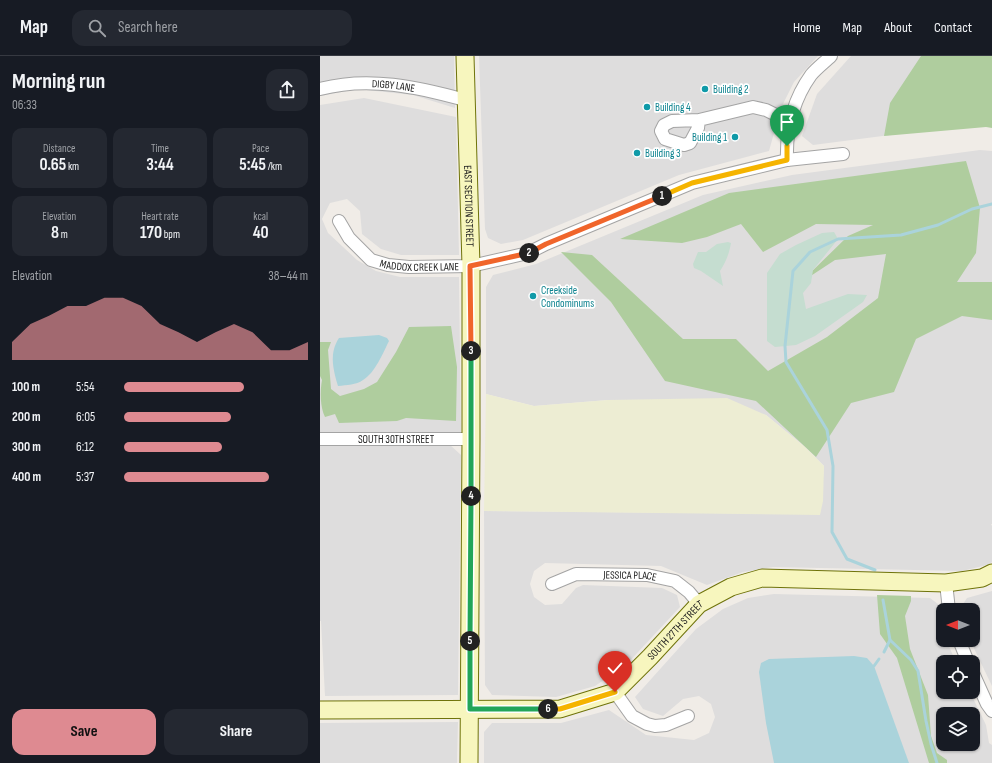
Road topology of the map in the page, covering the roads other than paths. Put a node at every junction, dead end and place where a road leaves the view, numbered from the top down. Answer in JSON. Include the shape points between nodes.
{"nodes":[{"id":1,"x":464,"y":56,"type":"edge"},
{"id":2,"x":831,"y":56,"type":"edge"},
{"id":3,"x":320,"y":89,"type":"edge"},
{"id":4,"x":465,"y":100,"type":"junction"},
{"id":5,"x":699,"y":120,"type":"dead end"},
{"id":6,"x":790,"y":122,"type":"junction"},
{"id":7,"x":843,"y":154,"type":"dead end"},
{"id":8,"x":787,"y":160,"type":"junction"},
{"id":9,"x":339,"y":221,"type":"dead end"},
{"id":10,"x":470,"y":266,"type":"junction"},
{"id":11,"x":320,"y":439,"type":"edge"},
{"id":12,"x":471,"y":439,"type":"junction"},
{"id":13,"x":992,"y":573,"type":"edge"},
{"id":14,"x":946,"y":583,"type":"junction"},
{"id":15,"x":552,"y":584,"type":"dead end"},
{"id":16,"x":948,"y":603,"type":"edge"},
{"id":17,"x":699,"y":604,"type":"junction"},
{"id":18,"x":980,"y":688,"type":"edge"},
{"id":19,"x":615,"y":692,"type":"junction"},
{"id":20,"x":470,"y":709,"type":"junction"},
{"id":21,"x":320,"y":710,"type":"edge"},
{"id":22,"x":992,"y":711,"type":"edge"},
{"id":23,"x":688,"y":716,"type":"dead end"},
{"id":24,"x":469,"y":763,"type":"edge"}],
"edges":[{"from":1,"to":4,"type":"street","name":"EAST SECTION STREET"},
{"from":2,"to":6,"type":"street","via":[[812,75],[796,101]]},
{"from":3,"to":4,"type":"street","name":"DIGBY LANE","via":[[353,83],[392,84]]},
{"from":4,"to":10,"type":"street","name":"EAST SECTION STREET"},
{"from":5,"to":6,"type":"street","via":[[753,107],[766,110]]},
{"from":6,"to":8,"type":"street"},
{"from":7,"to":8,"type":"street","name":"MADDOX CREEK LANE"},
{"from":8,"to":10,"type":"street","name":"MADDOX CREEK LANE","via":[[692,183],[528,253]]},
{"from":9,"to":10,"type":"street","name":"MADDOX CREEK LANE","via":[[349,238],[371,260],[409,267]]},
{"from":10,"to":12,"type":"street","name":"EAST SECTION STREET"},
{"from":11,"to":12,"type":"street","name":"SOUTH 30TH STREET"},
{"from":12,"to":20,"type":"street","name":"EAST SECTION STREET"},
{"from":13,"to":14,"type":"street","name":"SOUTH 27TH STREET","via":[[982,578]]},
{"from":14,"to":16,"type":"street"},
{"from":14,"to":17,"type":"street","name":"SOUTH 27TH STREET","via":[[762,578],[731,587]]},
{"from":15,"to":17,"type":"street","name":"JESSICA PLACE","via":[[576,574],[647,575],[675,582],[690,592]]},
{"from":17,"to":19,"type":"street","name":"SOUTH 27TH STREET"},
{"from":18,"to":22,"type":"street"},
{"from":19,"to":20,"type":"street","name":"SOUTH 27TH STREET","via":[[560,709]]},
{"from":19,"to":23,"type":"street","via":[[632,716],[647,724],[666,725]]},
{"from":20,"to":21,"type":"street","name":"SOUTH 27TH STREET"},
{"from":20,"to":24,"type":"street","name":"EAST SECTION STREET"}]}
